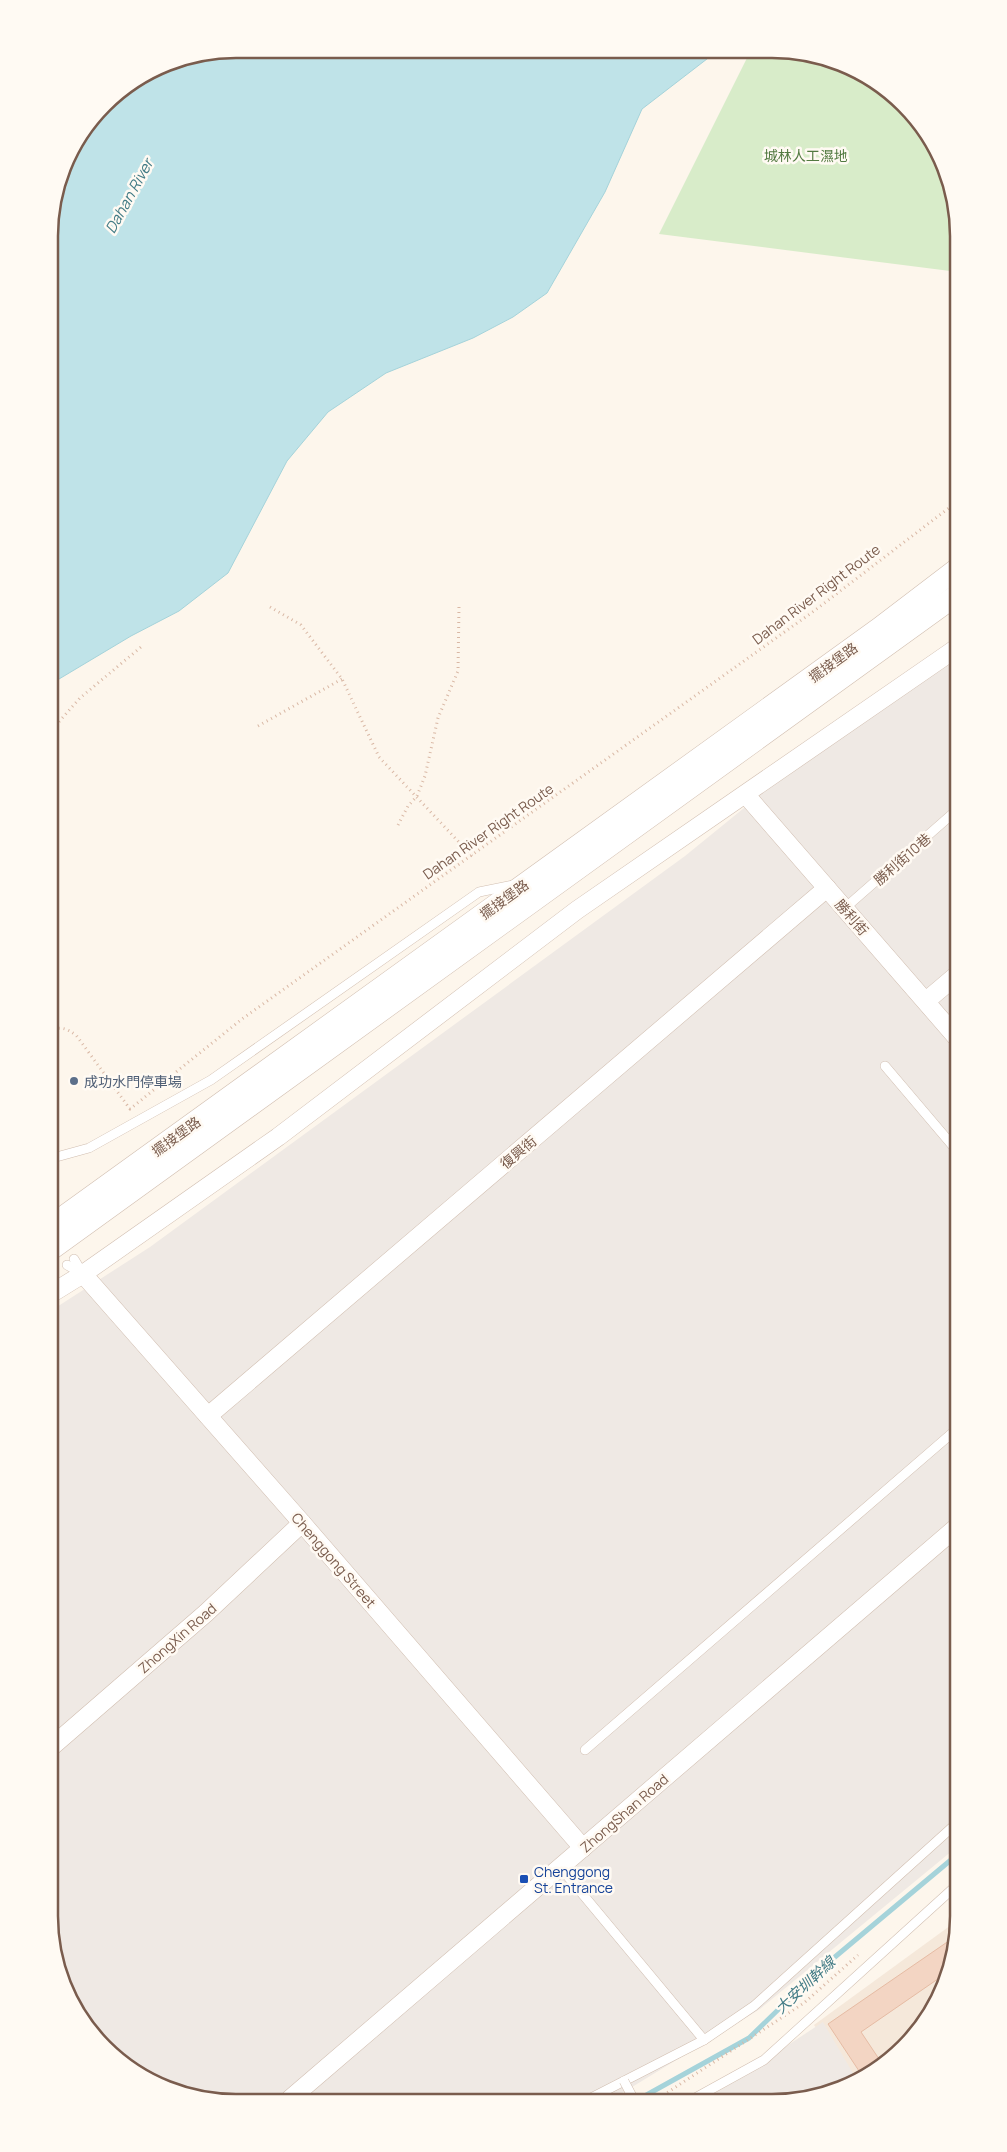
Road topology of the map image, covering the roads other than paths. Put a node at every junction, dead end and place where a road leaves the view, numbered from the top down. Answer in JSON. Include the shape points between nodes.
{"nodes":[{"id":1,"x":950,"y":574,"type":"edge"},
{"id":2,"x":950,"y":600,"type":"edge"},
{"id":3,"x":950,"y":653,"type":"edge"},
{"id":4,"x":746,"y":794,"type":"junction"},
{"id":5,"x":950,"y":816,"type":"edge"},
{"id":6,"x":528,"y":882,"type":"junction"},
{"id":7,"x":827,"y":888,"type":"junction"},
{"id":8,"x":845,"y":908,"type":"junction"},
{"id":9,"x":950,"y":981,"type":"edge"},
{"id":10,"x":926,"y":1001,"type":"junction"},
{"id":11,"x":950,"y":1030,"type":"edge"},
{"id":12,"x":885,"y":1066,"type":"dead end"},
{"id":13,"x":950,"y":1143,"type":"edge"},
{"id":14,"x":58,"y":1157,"type":"edge"},
{"id":15,"x":58,"y":1221,"type":"edge"},
{"id":16,"x":58,"y":1244,"type":"edge"},
{"id":17,"x":70,"y":1262,"type":"dead end"},
{"id":18,"x":83,"y":1274,"type":"junction"},
{"id":19,"x":58,"y":1289,"type":"edge"},
{"id":20,"x":208,"y":1416,"type":"junction"},
{"id":21,"x":950,"y":1435,"type":"edge"},
{"id":22,"x":302,"y":1524,"type":"junction"},
{"id":23,"x":950,"y":1533,"type":"edge"},
{"id":24,"x":58,"y":1740,"type":"edge"},
{"id":25,"x":585,"y":1750,"type":"dead end"},
{"id":26,"x":950,"y":1829,"type":"edge"},
{"id":27,"x":582,"y":1848,"type":"junction"},
{"id":28,"x":560,"y":1867,"type":"junction"},
{"id":29,"x":950,"y":1891,"type":"edge"},
{"id":30,"x":704,"y":2040,"type":"junction"},
{"id":31,"x":624,"y":2081,"type":"junction"},
{"id":32,"x":296,"y":2094,"type":"edge"},
{"id":33,"x":599,"y":2094,"type":"edge"},
{"id":34,"x":631,"y":2094,"type":"edge"},
{"id":35,"x":702,"y":2094,"type":"edge"}],
"edges":[{"from":1,"to":6,"type":"street","name":"擺接堡路"},
{"from":2,"to":16,"type":"street","name":"擺接堡路"},
{"from":3,"to":4,"type":"street"},
{"from":4,"to":7,"type":"street","name":"勝利街"},
{"from":4,"to":18,"type":"street","via":[[577,910],[278,1137]]},
{"from":5,"to":8,"type":"lane","name":"勝利街10巷"},
{"from":6,"to":14,"type":"lane","via":[[479,892],[211,1080],[89,1148]]},
{"from":6,"to":15,"type":"street","name":"擺接堡路"},
{"from":7,"to":8,"type":"street","name":"勝利街"},
{"from":7,"to":20,"type":"street","name":"復興街"},
{"from":8,"to":10,"type":"street","name":"勝利街"},
{"from":9,"to":10,"type":"street"},
{"from":10,"to":11,"type":"street","name":"勝利街"},
{"from":12,"to":13,"type":"lane"},
{"from":17,"to":18,"type":"lane","name":"Chenggong Street"},
{"from":18,"to":19,"type":"street"},
{"from":18,"to":20,"type":"street","name":"Chenggong Street"},
{"from":20,"to":22,"type":"street","name":"Chenggong Street"},
{"from":21,"to":25,"type":"lane"},
{"from":22,"to":24,"type":"street","name":"ZhongXin Road","via":[[206,1613]]},
{"from":22,"to":27,"type":"street","name":"Chenggong Street"},
{"from":23,"to":27,"type":"street","name":"ZhongShan Road"},
{"from":26,"to":30,"type":"lane","via":[[754,2006]]},
{"from":27,"to":28,"type":"street","name":"ZhongShan Road"},
{"from":28,"to":30,"type":"lane"},
{"from":28,"to":32,"type":"street","name":"ZhongShan Road"},
{"from":29,"to":35,"type":"lane","via":[[764,2060]]},
{"from":30,"to":31,"type":"lane"},
{"from":31,"to":33,"type":"lane"},
{"from":31,"to":34,"type":"lane","bridge":true}]}
